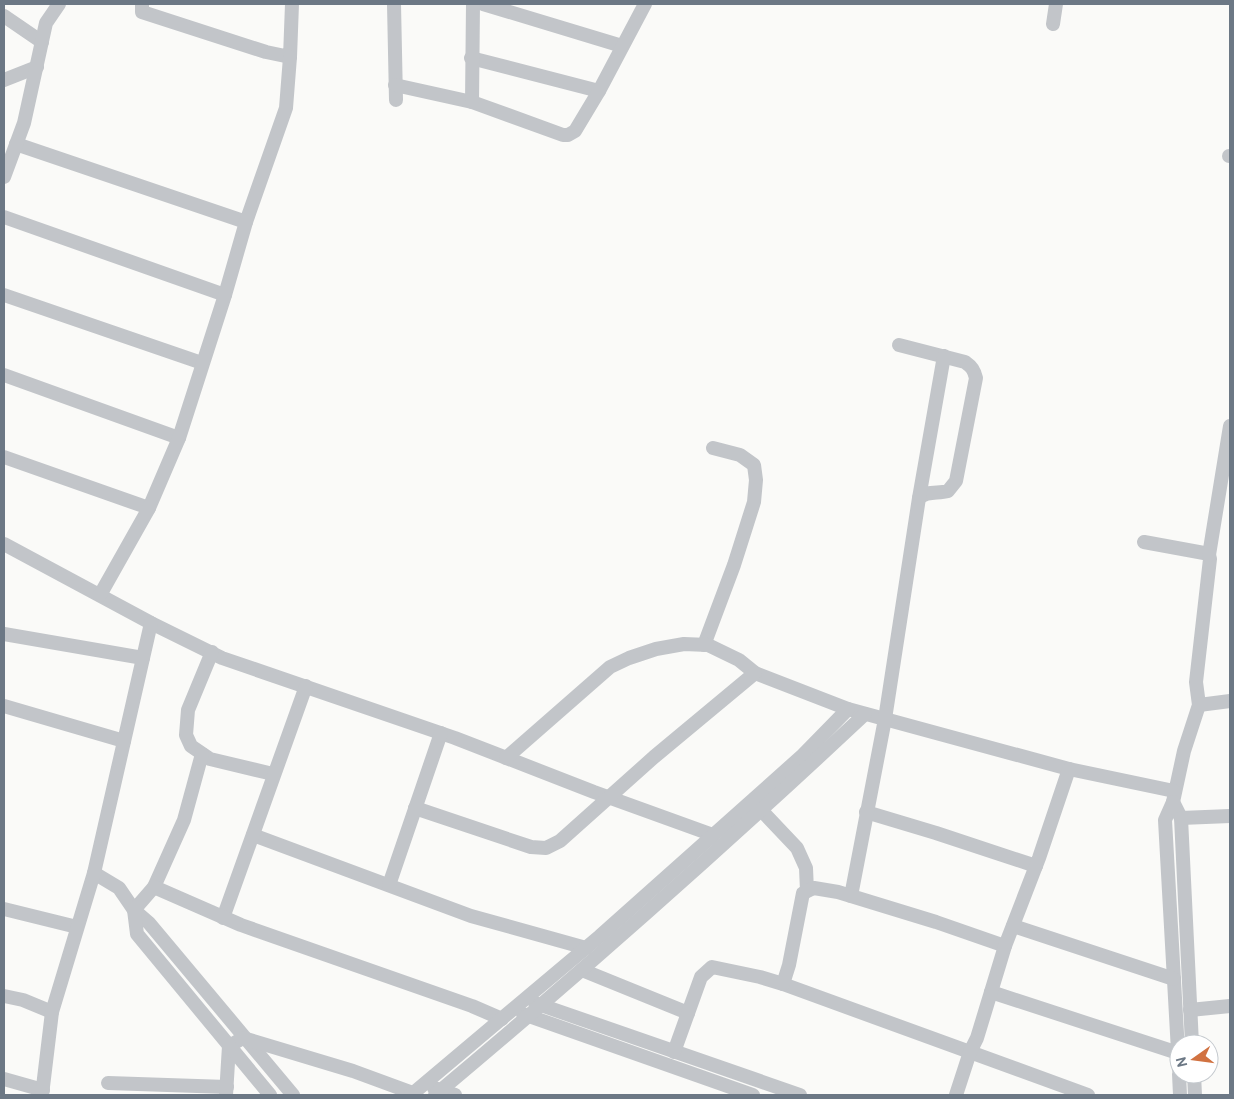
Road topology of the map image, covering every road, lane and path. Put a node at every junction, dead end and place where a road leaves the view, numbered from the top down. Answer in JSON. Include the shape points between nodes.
{"nodes":[{"id":1,"x":59,"y":4,"type":"edge"},
{"id":2,"x":142,"y":4,"type":"edge"},
{"id":3,"x":292,"y":4,"type":"edge"},
{"id":4,"x":394,"y":4,"type":"edge"},
{"id":5,"x":473,"y":4,"type":"edge"},
{"id":6,"x":483,"y":4,"type":"edge"},
{"id":7,"x":645,"y":4,"type":"edge"},
{"id":8,"x":1056,"y":4,"type":"edge"},
{"id":9,"x":4,"y":16,"type":"edge"},
{"id":10,"x":1053,"y":24,"type":"dead end"},
{"id":11,"x":42,"y":42,"type":"junction"},
{"id":12,"x":622,"y":46,"type":"junction"},
{"id":13,"x":290,"y":57,"type":"junction"},
{"id":14,"x":471,"y":58,"type":"junction"},
{"id":15,"x":37,"y":67,"type":"junction"},
{"id":16,"x":4,"y":80,"type":"edge"},
{"id":17,"x":395,"y":85,"type":"junction"},
{"id":18,"x":599,"y":92,"type":"junction"},
{"id":19,"x":396,"y":100,"type":"dead end"},
{"id":20,"x":472,"y":102,"type":"junction"},
{"id":21,"x":16,"y":144,"type":"junction"},
{"id":22,"x":4,"y":177,"type":"edge"},
{"id":23,"x":4,"y":217,"type":"edge"},
{"id":24,"x":246,"y":222,"type":"junction"},
{"id":25,"x":4,"y":295,"type":"edge"},
{"id":26,"x":225,"y":295,"type":"junction"},
{"id":27,"x":899,"y":345,"type":"dead end"},
{"id":28,"x":944,"y":356,"type":"junction"},
{"id":29,"x":202,"y":363,"type":"junction"},
{"id":30,"x":4,"y":375,"type":"edge"},
{"id":31,"x":1230,"y":426,"type":"edge"},
{"id":32,"x":179,"y":438,"type":"junction"},
{"id":33,"x":712,"y":448,"type":"dead end"},
{"id":34,"x":4,"y":457,"type":"edge"},
{"id":35,"x":919,"y":498,"type":"junction"},
{"id":36,"x":150,"y":508,"type":"junction"},
{"id":37,"x":1144,"y":542,"type":"dead end"},
{"id":38,"x":4,"y":544,"type":"edge"},
{"id":39,"x":1209,"y":555,"type":"junction"},
{"id":40,"x":100,"y":595,"type":"junction"},
{"id":41,"x":151,"y":623,"type":"junction"},
{"id":42,"x":4,"y":634,"type":"edge"},
{"id":43,"x":704,"y":645,"type":"junction"},
{"id":44,"x":212,"y":652,"type":"junction"},
{"id":45,"x":143,"y":658,"type":"junction"},
{"id":46,"x":755,"y":673,"type":"junction"},
{"id":47,"x":306,"y":686,"type":"junction"},
{"id":48,"x":1230,"y":701,"type":"edge"},
{"id":49,"x":1199,"y":705,"type":"junction"},
{"id":50,"x":4,"y":706,"type":"edge"},
{"id":51,"x":848,"y":709,"type":"junction"},
{"id":52,"x":865,"y":714,"type":"junction"},
{"id":53,"x":884,"y":719,"type":"junction"},
{"id":54,"x":441,"y":733,"type":"junction"},
{"id":55,"x":124,"y":742,"type":"junction"},
{"id":56,"x":202,"y":754,"type":"junction"},
{"id":57,"x":506,"y":758,"type":"junction"},
{"id":58,"x":1069,"y":769,"type":"junction"},
{"id":59,"x":273,"y":774,"type":"junction"},
{"id":60,"x":1174,"y":797,"type":"junction"},
{"id":61,"x":610,"y":798,"type":"junction"},
{"id":62,"x":416,"y":808,"type":"junction"},
{"id":63,"x":762,"y":811,"type":"junction"},
{"id":64,"x":866,"y":812,"type":"junction"},
{"id":65,"x":1230,"y":816,"type":"edge"},
{"id":66,"x":1181,"y":818,"type":"junction"},
{"id":67,"x":713,"y":834,"type":"junction"},
{"id":68,"x":253,"y":835,"type":"junction"},
{"id":69,"x":1036,"y":866,"type":"junction"},
{"id":70,"x":94,"y":873,"type":"junction"},
{"id":71,"x":389,"y":885,"type":"junction"},
{"id":72,"x":154,"y":888,"type":"junction"},
{"id":73,"x":807,"y":891,"type":"junction"},
{"id":74,"x":850,"y":896,"type":"junction"},
{"id":75,"x":4,"y":909,"type":"edge"},
{"id":76,"x":134,"y":910,"type":"junction"},
{"id":77,"x":223,"y":918,"type":"junction"},
{"id":78,"x":1013,"y":926,"type":"junction"},
{"id":79,"x":78,"y":928,"type":"junction"},
{"id":80,"x":1005,"y":946,"type":"junction"},
{"id":81,"x":586,"y":948,"type":"junction"},
{"id":82,"x":582,"y":970,"type":"junction"},
{"id":83,"x":1174,"y":979,"type":"junction"},
{"id":84,"x":783,"y":984,"type":"junction"},
{"id":85,"x":991,"y":992,"type":"junction"},
{"id":86,"x":4,"y":996,"type":"edge"},
{"id":87,"x":525,"y":1000,"type":"junction"},
{"id":88,"x":541,"y":1006,"type":"junction"},
{"id":89,"x":1230,"y":1006,"type":"edge"},
{"id":90,"x":1190,"y":1010,"type":"junction"},
{"id":91,"x":52,"y":1012,"type":"junction"},
{"id":92,"x":688,"y":1013,"type":"junction"},
{"id":93,"x":508,"y":1014,"type":"junction"},
{"id":94,"x":529,"y":1016,"type":"junction"},
{"id":95,"x":1177,"y":1034,"type":"edge"},
{"id":96,"x":1191,"y":1034,"type":"edge"},
{"id":97,"x":244,"y":1038,"type":"junction"},
{"id":98,"x":229,"y":1046,"type":"junction"},
{"id":99,"x":1169,"y":1050,"type":"edge"},
{"id":100,"x":674,"y":1052,"type":"junction"},
{"id":101,"x":970,"y":1052,"type":"junction"},
{"id":102,"x":4,"y":1079,"type":"edge"},
{"id":103,"x":108,"y":1083,"type":"dead end"},
{"id":104,"x":424,"y":1084,"type":"junction"},
{"id":105,"x":227,"y":1091,"type":"edge"},
{"id":106,"x":42,"y":1092,"type":"edge"},
{"id":107,"x":438,"y":1093,"type":"edge"},
{"id":108,"x":412,"y":1094,"type":"edge"},
{"id":109,"x":270,"y":1095,"type":"edge"},
{"id":110,"x":293,"y":1095,"type":"edge"},
{"id":111,"x":455,"y":1095,"type":"edge"},
{"id":112,"x":753,"y":1095,"type":"edge"},
{"id":113,"x":800,"y":1095,"type":"edge"},
{"id":114,"x":956,"y":1095,"type":"edge"},
{"id":115,"x":1088,"y":1095,"type":"edge"}],
"edges":[{"from":1,"to":11,"type":"street","via":[[46,23]]},
{"from":2,"to":13,"type":"street","via":[[142,12]]},
{"from":3,"to":13,"type":"street"},
{"from":4,"to":17,"type":"street"},
{"from":5,"to":14,"type":"street"},
{"from":6,"to":12,"type":"street"},
{"from":7,"to":12,"type":"street"},
{"from":8,"to":10,"type":"street"},
{"from":9,"to":11,"type":"street"},
{"from":11,"to":15,"type":"street"},
{"from":12,"to":18,"type":"street"},
{"from":13,"to":24,"type":"street","via":[[286,108]]},
{"from":14,"to":18,"type":"street"},
{"from":14,"to":20,"type":"street"},
{"from":15,"to":16,"type":"street"},
{"from":15,"to":21,"type":"street"},
{"from":17,"to":19,"type":"street"},
{"from":17,"to":20,"type":"street"},
{"from":18,"to":20,"type":"street","via":[[575,131],[568,135]]},
{"from":21,"to":22,"type":"street"},
{"from":21,"to":24,"type":"street"},
{"from":23,"to":26,"type":"street"},
{"from":24,"to":26,"type":"street"},
{"from":25,"to":29,"type":"street"},
{"from":26,"to":29,"type":"street"},
{"from":27,"to":28,"type":"street"},
{"from":28,"to":35,"type":"street"},
{"from":28,"to":35,"type":"street","via":[[971,366],[976,378],[975,390],[956,481],[948,491],[928,493]]},
{"from":29,"to":32,"type":"street"},
{"from":30,"to":32,"type":"street"},
{"from":31,"to":39,"type":"street"},
{"from":32,"to":36,"type":"street"},
{"from":33,"to":43,"type":"street","via":[[740,455],[754,465],[756,480],[754,502]]},
{"from":34,"to":36,"type":"street"},
{"from":35,"to":53,"type":"street"},
{"from":36,"to":40,"type":"street"},
{"from":37,"to":39,"type":"street"},
{"from":38,"to":40,"type":"street"},
{"from":39,"to":49,"type":"street","via":[[1196,682]]},
{"from":40,"to":41,"type":"street"},
{"from":41,"to":44,"type":"street"},
{"from":41,"to":45,"type":"street"},
{"from":42,"to":45,"type":"street"},
{"from":43,"to":46,"type":"street","via":[[739,660]]},
{"from":43,"to":57,"type":"street","via":[[656,648],[610,667]]},
{"from":44,"to":47,"type":"street"},
{"from":44,"to":56,"type":"street","via":[[188,710],[186,734],[191,746]]},
{"from":45,"to":55,"type":"street"},
{"from":46,"to":51,"type":"street"},
{"from":46,"to":61,"type":"street"},
{"from":47,"to":54,"type":"street"},
{"from":47,"to":59,"type":"street"},
{"from":48,"to":49,"type":"street"},
{"from":49,"to":60,"type":"street","via":[[1184,750]]},
{"from":50,"to":55,"type":"street"},
{"from":51,"to":52,"type":"street"},
{"from":51,"to":67,"type":"street","via":[[803,755]]},
{"from":52,"to":53,"type":"street"},
{"from":52,"to":63,"type":"street"},
{"from":53,"to":58,"type":"street"},
{"from":53,"to":64,"type":"street"},
{"from":54,"to":57,"type":"street"},
{"from":54,"to":62,"type":"street"},
{"from":55,"to":70,"type":"street"},
{"from":56,"to":59,"type":"street","via":[[210,759]]},
{"from":56,"to":72,"type":"street","via":[[184,820]]},
{"from":57,"to":61,"type":"street"},
{"from":58,"to":60,"type":"street"},
{"from":58,"to":69,"type":"street"},
{"from":59,"to":68,"type":"street"},
{"from":60,"to":66,"type":"street"},
{"from":60,"to":83,"type":"street","via":[[1165,820]]},
{"from":61,"to":62,"type":"street","via":[[560,841],[546,848],[530,847]]},
{"from":61,"to":67,"type":"street"},
{"from":62,"to":71,"type":"street"},
{"from":63,"to":73,"type":"street","via":[[797,848],[806,868]]},
{"from":63,"to":82,"type":"street"},
{"from":64,"to":69,"type":"street"},
{"from":64,"to":74,"type":"street"},
{"from":65,"to":66,"type":"street"},
{"from":66,"to":90,"type":"street"},
{"from":67,"to":81,"type":"street"},
{"from":68,"to":71,"type":"street"},
{"from":68,"to":77,"type":"street"},
{"from":69,"to":78,"type":"street"},
{"from":70,"to":76,"type":"street","via":[[119,888]]},
{"from":70,"to":79,"type":"street"},
{"from":71,"to":81,"type":"street","via":[[471,916]]},
{"from":72,"to":76,"type":"street"},
{"from":72,"to":77,"type":"street"},
{"from":73,"to":74,"type":"street","via":[[814,888]]},
{"from":73,"to":84,"type":"street","via":[[803,893]]},
{"from":74,"to":80,"type":"street"},
{"from":75,"to":79,"type":"street"},
{"from":76,"to":97,"type":"street","via":[[149,923]]},
{"from":76,"to":98,"type":"street","via":[[137,934]]},
{"from":77,"to":93,"type":"street","via":[[472,1006]]},
{"from":78,"to":80,"type":"street"},
{"from":78,"to":83,"type":"street"},
{"from":79,"to":91,"type":"street"},
{"from":80,"to":85,"type":"street"},
{"from":81,"to":87,"type":"street"},
{"from":82,"to":88,"type":"street"},
{"from":82,"to":92,"type":"street"},
{"from":83,"to":95,"type":"street"},
{"from":84,"to":92,"type":"street","via":[[712,967],[701,977]]},
{"from":84,"to":101,"type":"street"},
{"from":85,"to":99,"type":"street"},
{"from":85,"to":101,"type":"street"},
{"from":86,"to":91,"type":"street"},
{"from":87,"to":88,"type":"street"},
{"from":87,"to":93,"type":"street"},
{"from":88,"to":94,"type":"street"},
{"from":88,"to":100,"type":"street"},
{"from":89,"to":90,"type":"street"},
{"from":90,"to":96,"type":"street"},
{"from":91,"to":106,"type":"street"},
{"from":92,"to":100,"type":"street"},
{"from":93,"to":94,"type":"street"},
{"from":93,"to":104,"type":"street"},
{"from":94,"to":107,"type":"street"},
{"from":94,"to":112,"type":"street"},
{"from":97,"to":98,"type":"street"},
{"from":97,"to":108,"type":"street","via":[[353,1071]]},
{"from":97,"to":110,"type":"street"},
{"from":98,"to":105,"type":"street"},
{"from":98,"to":109,"type":"street"},
{"from":100,"to":113,"type":"street"},
{"from":101,"to":114,"type":"street"},
{"from":101,"to":115,"type":"street"},
{"from":102,"to":106,"type":"street"},
{"from":103,"to":105,"type":"street"},
{"from":104,"to":107,"type":"street"},
{"from":104,"to":108,"type":"street"},
{"from":107,"to":111,"type":"street"}]}
